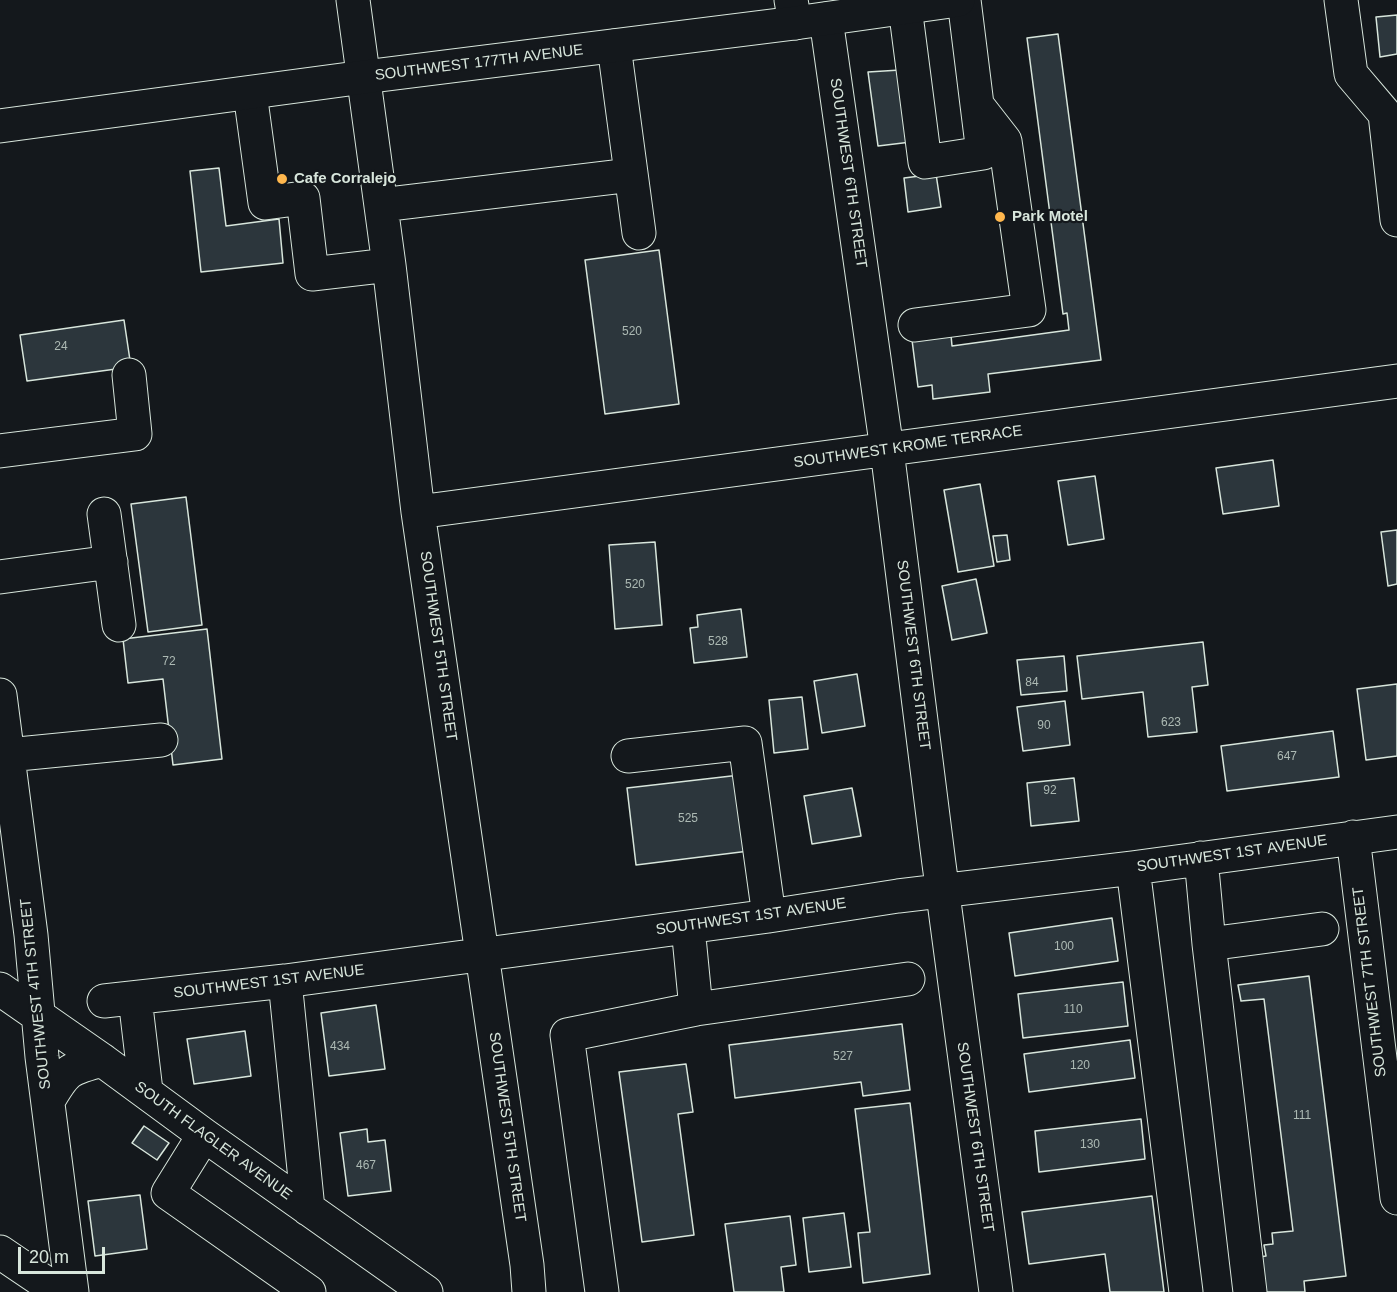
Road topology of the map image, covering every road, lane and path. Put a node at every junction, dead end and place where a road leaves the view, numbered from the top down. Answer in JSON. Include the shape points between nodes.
{"nodes":[{"id":1,"x":353,"y":0,"type":"edge"},
{"id":2,"x":958,"y":0,"type":"edge"},
{"id":3,"x":964,"y":0,"type":"edge"},
{"id":4,"x":1341,"y":0,"type":"edge"},
{"id":5,"x":905,"y":7,"type":"junction"},
{"id":6,"x":804,"y":14,"type":"edge"},
{"id":7,"x":614,"y":46,"type":"junction"},
{"id":8,"x":364,"y":77,"type":"junction"},
{"id":9,"x":250,"y":93,"type":"junction"},
{"id":10,"x":977,"y":104,"type":"junction"},
{"id":11,"x":0,"y":126,"type":"edge"},
{"id":12,"x":631,"y":175,"type":"junction"},
{"id":13,"x":381,"y":205,"type":"junction"},
{"id":14,"x":1397,"y":220,"type":"edge"},
{"id":15,"x":639,"y":233,"type":"dead end"},
{"id":16,"x":389,"y":265,"type":"junction"},
{"id":17,"x":915,"y":326,"type":"dead end"},
{"id":18,"x":129,"y":375,"type":"dead end"},
{"id":19,"x":1397,"y":381,"type":"edge"},
{"id":20,"x":887,"y":450,"type":"junction"},
{"id":21,"x":0,"y":452,"type":"edge"},
{"id":22,"x":418,"y":512,"type":"junction"},
{"id":23,"x":105,"y":514,"type":"dead end"},
{"id":24,"x":111,"y":562,"type":"junction"},
{"id":25,"x":0,"y":577,"type":"edge"},
{"id":26,"x":119,"y":625,"type":"dead end"},
{"id":27,"x":0,"y":695,"type":"edge"},
{"id":28,"x":161,"y":740,"type":"dead end"},
{"id":29,"x":8,"y":755,"type":"junction"},
{"id":30,"x":628,"y":756,"type":"dead end"},
{"id":31,"x":1397,"y":832,"type":"edge"},
{"id":32,"x":1353,"y":837,"type":"junction"},
{"id":33,"x":1201,"y":858,"type":"junction"},
{"id":34,"x":1132,"y":868,"type":"junction"},
{"id":35,"x":943,"y":890,"type":"junction"},
{"id":36,"x":769,"y":916,"type":"junction"},
{"id":37,"x":688,"y":927,"type":"junction"},
{"id":38,"x":1323,"y":929,"type":"dead end"},
{"id":39,"x":1209,"y":944,"type":"junction"},
{"id":40,"x":482,"y":954,"type":"junction"},
{"id":41,"x":908,"y":979,"type":"dead end"},
{"id":42,"x":285,"y":981,"type":"junction"},
{"id":43,"x":0,"y":989,"type":"edge"},
{"id":44,"x":696,"y":1009,"type":"junction"},
{"id":45,"x":38,"y":1016,"type":"junction"},
{"id":46,"x":102,"y":1060,"type":"junction"},
{"id":47,"x":1389,"y":1071,"type":"edge"},
{"id":48,"x":146,"y":1091,"type":"junction"},
{"id":49,"x":48,"y":1101,"type":"junction"},
{"id":50,"x":204,"y":1135,"type":"junction"},
{"id":51,"x":1396,"y":1184,"type":"edge"},
{"id":52,"x":308,"y":1209,"type":"junction"},
{"id":53,"x":0,"y":1252,"type":"edge"},
{"id":54,"x":59,"y":1292,"type":"edge"},
{"id":55,"x":72,"y":1292,"type":"edge"},
{"id":56,"x":309,"y":1292,"type":"edge"},
{"id":57,"x":426,"y":1292,"type":"edge"},
{"id":58,"x":529,"y":1292,"type":"edge"},
{"id":59,"x":603,"y":1292,"type":"edge"},
{"id":60,"x":996,"y":1292,"type":"edge"},
{"id":61,"x":1186,"y":1292,"type":"edge"},
{"id":62,"x":1250,"y":1292,"type":"edge"}],
"edges":[{"from":1,"to":8,"type":"street","name":"SOUTHWEST 5TH STREET"},
{"from":2,"to":5,"type":"street","name":"SOUTHWEST 177TH AVENUE"},
{"from":3,"to":10,"type":"street"},
{"from":4,"to":14,"type":"street","via":[[1351,74],[1384,114]]},
{"from":5,"to":6,"type":"street","name":"SOUTHWEST 177TH AVENUE"},
{"from":5,"to":10,"type":"street","via":[[925,162],[983,153]]},
{"from":6,"to":7,"type":"street","name":"SOUTHWEST 177TH AVENUE"},
{"from":6,"to":20,"type":"street","name":"SOUTHWEST 6TH STREET"},
{"from":7,"to":8,"type":"street","name":"SOUTHWEST 177TH AVENUE"},
{"from":7,"to":12,"type":"street"},
{"from":8,"to":9,"type":"street","name":"SOUTHWEST 177TH AVENUE"},
{"from":8,"to":13,"type":"street","name":"SOUTHWEST 5TH STREET"},
{"from":9,"to":11,"type":"street","name":"SOUTHWEST 177TH AVENUE"},
{"from":9,"to":16,"type":"street","via":[[265,203],[303,198],[312,274]]},
{"from":10,"to":17,"type":"street","via":[[1005,141],[1029,310]]},
{"from":12,"to":13,"type":"street"},
{"from":12,"to":15,"type":"street"},
{"from":13,"to":16,"type":"street","name":"SOUTHWEST 5TH STREET"},
{"from":16,"to":22,"type":"street","name":"SOUTHWEST 5TH STREET"},
{"from":18,"to":21,"type":"street","via":[[135,434]]},
{"from":19,"to":20,"type":"street","name":"SOUTHWEST KROME TERRACE"},
{"from":20,"to":22,"type":"street","name":"SOUTHWEST KROME TERRACE"},
{"from":20,"to":35,"type":"street","name":"SOUTHWEST 6TH STREET"},
{"from":22,"to":40,"type":"street","name":"SOUTHWEST 5TH STREET"},
{"from":23,"to":24,"type":"street"},
{"from":24,"to":25,"type":"street"},
{"from":24,"to":26,"type":"street"},
{"from":27,"to":29,"type":"street","name":"SOUTHWEST 4TH STREET"},
{"from":28,"to":29,"type":"street"},
{"from":29,"to":45,"type":"street","name":"SOUTHWEST 4TH STREET"},
{"from":30,"to":36,"type":"street","via":[[745,743]]},
{"from":31,"to":32,"type":"street","name":"SOUTHWEST 1ST AVENUE"},
{"from":32,"to":33,"type":"street","name":"SOUTHWEST 1ST AVENUE"},
{"from":32,"to":47,"type":"street","name":"SOUTHWEST 7TH STREET"},
{"from":33,"to":34,"type":"street","name":"SOUTHWEST 1ST AVENUE"},
{"from":33,"to":39,"type":"street"},
{"from":34,"to":35,"type":"street","name":"SOUTHWEST 1ST AVENUE"},
{"from":34,"to":61,"type":"street"},
{"from":35,"to":36,"type":"street","name":"SOUTHWEST 1ST AVENUE"},
{"from":35,"to":60,"type":"street","name":"SOUTHWEST 6TH STREET"},
{"from":36,"to":37,"type":"street","name":"SOUTHWEST 1ST AVENUE"},
{"from":37,"to":40,"type":"street","name":"SOUTHWEST 1ST AVENUE"},
{"from":37,"to":44,"type":"street"},
{"from":38,"to":39,"type":"street"},
{"from":39,"to":62,"type":"street"},
{"from":40,"to":42,"type":"street","name":"SOUTHWEST 1ST AVENUE"},
{"from":40,"to":58,"type":"street","name":"SOUTHWEST 5TH STREET"},
{"from":41,"to":44,"type":"street"},
{"from":42,"to":48,"type":"street","name":"SOUTHWEST 1ST AVENUE","via":[[120,999]]},
{"from":42,"to":52,"type":"street"},
{"from":43,"to":45,"type":"street","name":"SOUTH FLAGLER AVENUE"},
{"from":44,"to":59,"type":"street","via":[[567,1035]]},
{"from":45,"to":46,"type":"street","name":"SOUTH FLAGLER AVENUE"},
{"from":45,"to":49,"type":"street","name":"SOUTHWEST 4TH STREET"},
{"from":46,"to":48,"type":"street","name":"SOUTH FLAGLER AVENUE"},
{"from":46,"to":49,"type":"street","via":[[66,1074]]},
{"from":47,"to":51,"type":"street","name":"SOUTHWEST 7TH STREET"},
{"from":48,"to":50,"type":"street","name":"SOUTH FLAGLER AVENUE"},
{"from":49,"to":55,"type":"street","name":"SOUTHWEST 4TH STREET"},
{"from":50,"to":52,"type":"street","name":"SOUTH FLAGLER AVENUE"},
{"from":50,"to":56,"type":"street","via":[[168,1193]]},
{"from":52,"to":57,"type":"street","name":"SOUTH FLAGLER AVENUE"},
{"from":53,"to":54,"type":"street"}]}
